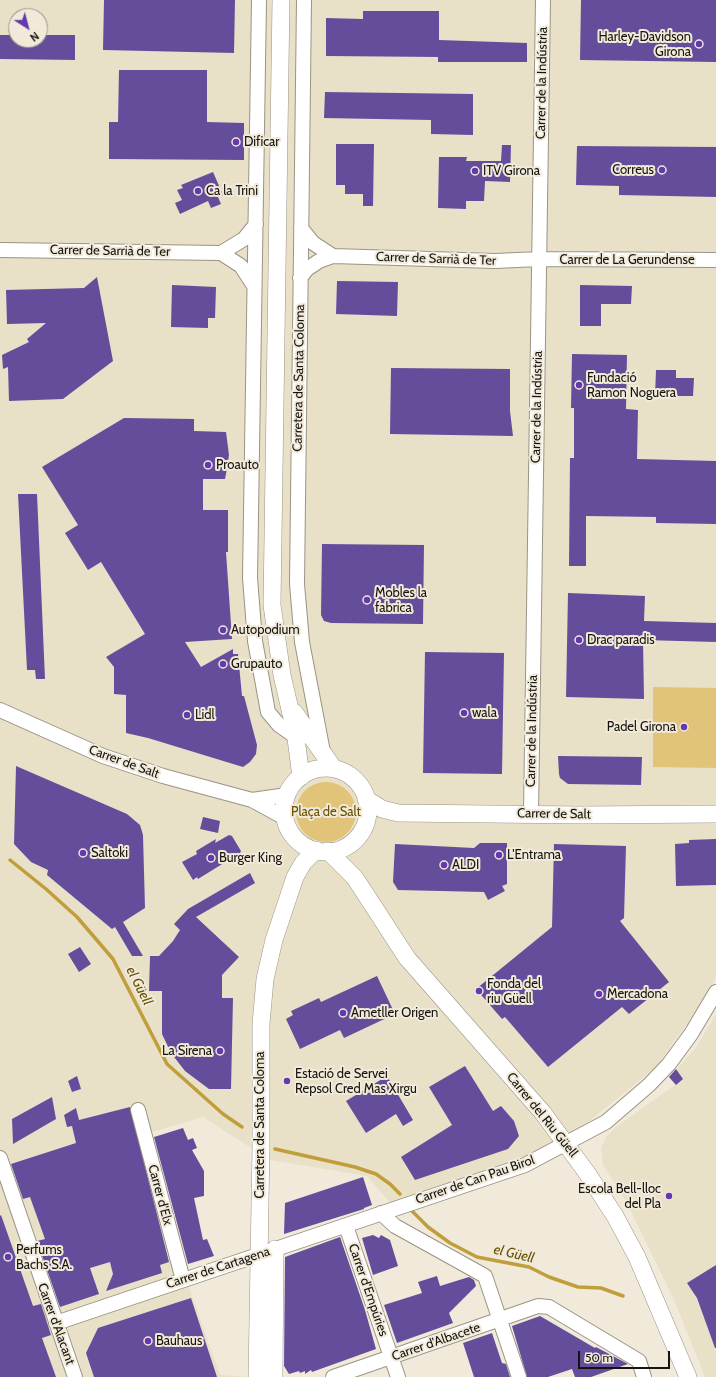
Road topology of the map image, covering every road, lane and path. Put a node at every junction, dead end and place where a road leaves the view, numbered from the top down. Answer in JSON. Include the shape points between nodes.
{"nodes":[{"id":1,"x":259,"y":0,"type":"edge"},
{"id":2,"x":281,"y":0,"type":"edge"},
{"id":3,"x":304,"y":0,"type":"edge"},
{"id":4,"x":543,"y":0,"type":"edge"},
{"id":5,"x":256,"y":224,"type":"junction"},
{"id":6,"x":301,"y":228,"type":"junction"},
{"id":7,"x":0,"y":250,"type":"edge"},
{"id":8,"x":220,"y":253,"type":"junction"},
{"id":9,"x":333,"y":256,"type":"junction"},
{"id":10,"x":539,"y":259,"type":"junction"},
{"id":11,"x":716,"y":260,"type":"edge"},
{"id":12,"x":300,"y":278,"type":"junction"},
{"id":13,"x":254,"y":286,"type":"junction"},
{"id":14,"x":290,"y":707,"type":"junction"},
{"id":15,"x":0,"y":710,"type":"edge"},
{"id":16,"x":296,"y":738,"type":"junction"},
{"id":17,"x":323,"y":755,"type":"junction"},
{"id":18,"x":334,"y":769,"type":"junction"},
{"id":19,"x":301,"y":777,"type":"junction"},
{"id":20,"x":287,"y":795,"type":"junction"},
{"id":21,"x":366,"y":799,"type":"junction"},
{"id":22,"x":252,"y":800,"type":"junction"},
{"id":23,"x":393,"y":812,"type":"junction"},
{"id":24,"x":531,"y":814,"type":"junction"},
{"id":25,"x":716,"y":814,"type":"edge"},
{"id":26,"x":285,"y":818,"type":"junction"},
{"id":27,"x":364,"y":826,"type":"junction"},
{"id":28,"x":299,"y":841,"type":"junction"},
{"id":29,"x":353,"y":841,"type":"junction"},
{"id":30,"x":322,"y":851,"type":"junction"},
{"id":31,"x":294,"y":877,"type":"junction"},
{"id":32,"x":355,"y":878,"type":"junction"},
{"id":33,"x":716,"y":992,"type":"edge"},
{"id":34,"x":138,"y":1110,"type":"dead end"},
{"id":35,"x":567,"y":1143,"type":"junction"},
{"id":36,"x":0,"y":1158,"type":"edge"},
{"id":37,"x":381,"y":1213,"type":"junction"},
{"id":38,"x":346,"y":1226,"type":"junction"},
{"id":39,"x":275,"y":1249,"type":"junction"},
{"id":40,"x":259,"y":1254,"type":"junction"},
{"id":41,"x":182,"y":1280,"type":"junction"},
{"id":42,"x":499,"y":1319,"type":"junction"},
{"id":43,"x":56,"y":1323,"type":"junction"},
{"id":44,"x":391,"y":1357,"type":"junction"},
{"id":45,"x":75,"y":1377,"type":"edge"},
{"id":46,"x":257,"y":1377,"type":"edge"},
{"id":47,"x":274,"y":1377,"type":"edge"},
{"id":48,"x":333,"y":1377,"type":"edge"},
{"id":49,"x":398,"y":1377,"type":"edge"},
{"id":50,"x":519,"y":1377,"type":"edge"},
{"id":51,"x":644,"y":1377,"type":"edge"},
{"id":52,"x":688,"y":1377,"type":"edge"}],
"edges":[{"from":1,"to":5,"type":"street"},
{"from":2,"to":14,"type":"street","name":"Carretera de Santa Coloma","via":[[272,605],[282,675]]},
{"from":3,"to":6,"type":"street","name":"Carretera de Santa Coloma"},
{"from":4,"to":10,"type":"street","name":"Carrer de la Indústria"},
{"from":5,"to":8,"type":"street","name":"Carrer de Sarrià de Ter","via":[[244,239]]},
{"from":5,"to":13,"type":"street"},
{"from":6,"to":9,"type":"street","name":"Carrer de Sarrià de Ter","via":[[313,244]]},
{"from":6,"to":12,"type":"street","name":"Carretera de Santa Coloma"},
{"from":7,"to":8,"type":"street","name":"Carrer de Sarrià de Ter"},
{"from":8,"to":13,"type":"street","via":[[241,266]]},
{"from":9,"to":10,"type":"street","name":"Carrer de Sarrià de Ter","via":[[495,261]]},
{"from":9,"to":12,"type":"street","name":"Carrer de Sarrià de Ter","via":[[307,269]]},
{"from":10,"to":11,"type":"street","name":"Carrer de La Gerundense"},
{"from":10,"to":24,"type":"street","name":"Carrer de la Indústria"},
{"from":12,"to":17,"type":"street","name":"Carretera de Santa Coloma","via":[[297,584],[302,642]]},
{"from":13,"to":16,"type":"street","via":[[250,578],[254,641],[268,712],[279,725]]},
{"from":14,"to":16,"type":"street","name":"Carretera de Santa Coloma"},
{"from":14,"to":17,"type":"street","name":"Carretera de Santa Coloma"},
{"from":15,"to":22,"type":"street","name":"Carrer de Salt","via":[[132,766]]},
{"from":16,"to":19,"type":"street","name":"Carretera de Santa Coloma"},
{"from":17,"to":18,"type":"street","name":"Carretera de Santa Coloma"},
{"from":18,"to":19,"type":"street","via":[[315,770]]},
{"from":18,"to":21,"type":"street","via":[[345,772],[354,779],[362,788]]},
{"from":19,"to":20,"type":"street","via":[[292,785]]},
{"from":20,"to":22,"type":"street","name":"Carrer de Salt"},
{"from":20,"to":26,"type":"street"},
{"from":21,"to":23,"type":"street","name":"Carrer de Salt","via":[[382,809]]},
{"from":21,"to":27,"type":"street","via":[[368,811]]},
{"from":22,"to":26,"type":"street","name":"Carrer de Salt"},
{"from":23,"to":24,"type":"street","name":"Carrer de Salt"},
{"from":23,"to":27,"type":"street","name":"Carrer de Salt"},
{"from":24,"to":25,"type":"street","name":"Carrer de Salt"},
{"from":26,"to":28,"type":"street","via":[[289,829]]},
{"from":27,"to":29,"type":"street"},
{"from":28,"to":30,"type":"street"},
{"from":28,"to":31,"type":"street","name":"Carretera de Santa Coloma"},
{"from":29,"to":30,"type":"street","via":[[339,849]]},
{"from":29,"to":32,"type":"street","name":"Carrer del Riu Güell"},
{"from":30,"to":31,"type":"street","name":"Carretera de Santa Coloma","via":[[303,863]]},
{"from":30,"to":32,"type":"street","name":"Carrer del Riu Güell"},
{"from":31,"to":40,"type":"street","name":"Carretera de Santa Coloma","via":[[274,940],[265,980],[261,1032]]},
{"from":32,"to":35,"type":"street","name":"Carrer del Riu Güell","via":[[407,958]]},
{"from":33,"to":35,"type":"street","name":"Carrer de Can Pau Birol","via":[[691,1034],[669,1064],[649,1085],[606,1122]]},
{"from":34,"to":41,"type":"street","name":"Carrer d'Elx"},
{"from":35,"to":37,"type":"street","name":"Carrer de Can Pau Birol","via":[[525,1166]]},
{"from":35,"to":52,"type":"street","name":"Carrer del Riu Güell","via":[[615,1216],[637,1257]]},
{"from":36,"to":43,"type":"street","name":"Carrer d'Alacant"},
{"from":37,"to":38,"type":"street","name":"Carrer de Cartagena"},
{"from":37,"to":42,"type":"street","via":[[395,1226],[485,1276]]},
{"from":38,"to":39,"type":"street","name":"Carrer de Cartagena"},
{"from":38,"to":44,"type":"street","name":"Carrer d'Empúries"},
{"from":39,"to":40,"type":"street","name":"Carrer de Cartagena"},
{"from":39,"to":47,"type":"street"},
{"from":40,"to":41,"type":"street","name":"Carrer de Cartagena"},
{"from":40,"to":46,"type":"street","name":"Carretera de Santa Coloma"},
{"from":41,"to":43,"type":"street","name":"Carrer de Cartagena"},
{"from":42,"to":44,"type":"street","name":"Carrer d'Albacete"},
{"from":42,"to":50,"type":"street"},
{"from":42,"to":51,"type":"street","name":"Carrer d'Albacete","via":[[538,1306],[549,1307],[639,1361]]},
{"from":43,"to":45,"type":"street","name":"Carrer d'Alacant"},
{"from":44,"to":48,"type":"street","name":"Carrer d'Albacete"},
{"from":44,"to":49,"type":"street","name":"Carrer d'Empúries"}]}
